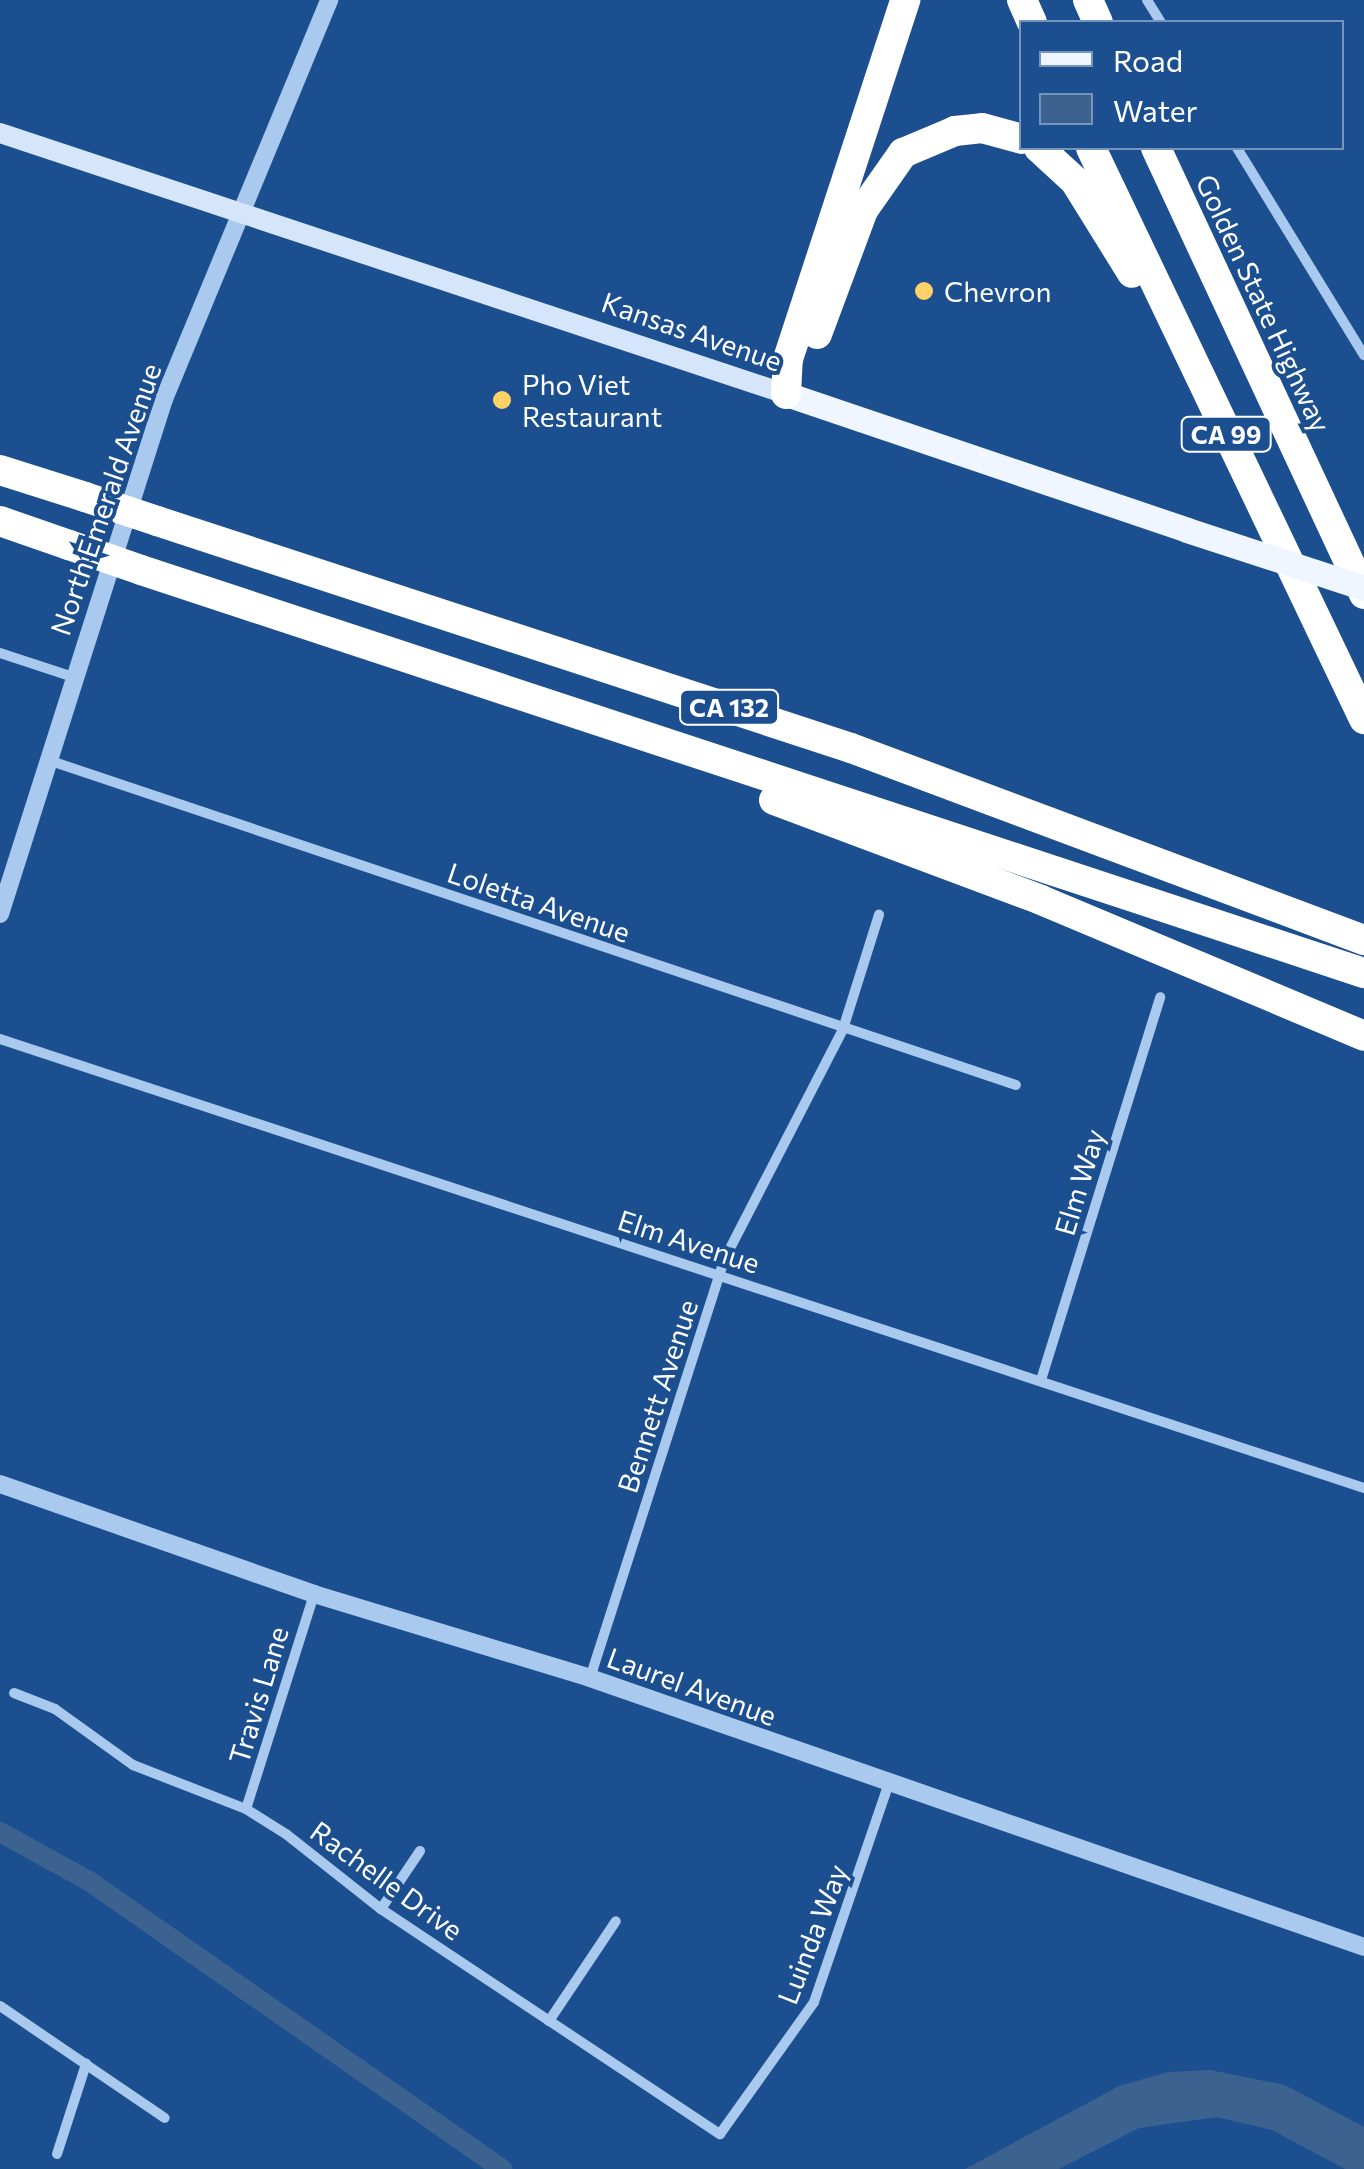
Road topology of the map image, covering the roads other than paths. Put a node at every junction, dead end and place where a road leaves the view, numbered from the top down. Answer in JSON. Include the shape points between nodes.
{"nodes":[{"id":1,"x":329,"y":0,"type":"edge"},
{"id":2,"x":904,"y":0,"type":"edge"},
{"id":3,"x":0,"y":132,"type":"edge"},
{"id":4,"x":1019,"y":138,"type":"edge"},
{"id":5,"x":1041,"y":150,"type":"edge"},
{"id":6,"x":1092,"y":150,"type":"edge"},
{"id":7,"x":1157,"y":150,"type":"edge"},
{"id":8,"x":1238,"y":150,"type":"edge"},
{"id":9,"x":245,"y":212,"type":"junction"},
{"id":10,"x":1364,"y":356,"type":"edge"},
{"id":11,"x":1202,"y":384,"type":"junction"},
{"id":12,"x":786,"y":394,"type":"junction"},
{"id":13,"x":0,"y":470,"type":"edge"},
{"id":14,"x":0,"y":521,"type":"edge"},
{"id":15,"x":1364,"y":591,"type":"edge"},
{"id":16,"x":0,"y":653,"type":"edge"},
{"id":17,"x":388,"y":653,"type":"junction"},
{"id":18,"x":73,"y":677,"type":"junction"},
{"id":19,"x":1364,"y":718,"type":"edge"},
{"id":20,"x":48,"y":760,"type":"junction"},
{"id":21,"x":0,"y":914,"type":"edge"},
{"id":22,"x":880,"y":916,"type":"dead end"},
{"id":23,"x":1364,"y":940,"type":"edge"},
{"id":24,"x":1364,"y":972,"type":"edge"},
{"id":25,"x":1160,"y":997,"type":"dead end"},
{"id":26,"x":843,"y":1029,"type":"junction"},
{"id":27,"x":1364,"y":1036,"type":"edge"},
{"id":28,"x":0,"y":1039,"type":"edge"},
{"id":29,"x":1016,"y":1085,"type":"dead end"},
{"id":30,"x":720,"y":1275,"type":"junction"},
{"id":31,"x":1041,"y":1380,"type":"junction"},
{"id":32,"x":0,"y":1484,"type":"edge"},
{"id":33,"x":1364,"y":1488,"type":"edge"},
{"id":34,"x":314,"y":1594,"type":"junction"},
{"id":35,"x":590,"y":1678,"type":"junction"},
{"id":36,"x":14,"y":1693,"type":"dead end"},
{"id":37,"x":888,"y":1786,"type":"junction"},
{"id":38,"x":246,"y":1809,"type":"junction"},
{"id":39,"x":420,"y":1851,"type":"dead end"},
{"id":40,"x":381,"y":1909,"type":"junction"},
{"id":41,"x":616,"y":1921,"type":"dead end"},
{"id":42,"x":1364,"y":1947,"type":"edge"},
{"id":43,"x":0,"y":2006,"type":"edge"},
{"id":44,"x":549,"y":2020,"type":"junction"},
{"id":45,"x":86,"y":2064,"type":"junction"},
{"id":46,"x":166,"y":2118,"type":"dead end"},
{"id":47,"x":720,"y":2134,"type":"joint"},
{"id":48,"x":57,"y":2154,"type":"dead end"}],
"edges":[{"from":1,"to":9,"type":"street","name":"North Emerald Avenue"},
{"from":2,"to":12,"type":"highway","via":[[788,359]]},
{"from":3,"to":9,"type":"main road","name":"Kansas Avenue"},
{"from":4,"to":12,"type":"highway","via":[[982,128],[955,131],[904,153],[863,210],[806,366]]},
{"from":5,"to":11,"type":"highway","via":[[1074,181]]},
{"from":6,"to":11,"type":"highway","number":"CA 99"},
{"from":7,"to":15,"type":"highway","name":"Golden State Highway","number":"CA 99"},
{"from":8,"to":10,"type":"street"},
{"from":9,"to":12,"type":"main road","name":"Kansas Avenue"},
{"from":9,"to":18,"type":"street","name":"North Emerald Avenue","via":[[164,399]]},
{"from":11,"to":19,"type":"highway","number":"CA 99"},
{"from":12,"to":15,"type":"main road","name":"Kansas Avenue","bridge":true},
{"from":13,"to":23,"type":"highway","number":"CA 132","bridge":true,"via":[[835,742]]},
{"from":14,"to":17,"type":"highway","number":"CA 132","bridge":true},
{"from":16,"to":18,"type":"street"},
{"from":17,"to":24,"type":"highway"},
{"from":17,"to":27,"type":"highway","number":"CA 132","via":[[1041,900]]},
{"from":18,"to":20,"type":"street","name":"North Emerald Avenue"},
{"from":20,"to":21,"type":"street","name":"North Emerald Avenue"},
{"from":20,"to":26,"type":"street","name":"Loletta Avenue"},
{"from":22,"to":26,"type":"street","name":"Bennett Avenue"},
{"from":25,"to":31,"type":"street","name":"Elm Way"},
{"from":26,"to":29,"type":"street","name":"Loletta Avenue"},
{"from":26,"to":30,"type":"street","name":"Bennett Avenue"},
{"from":28,"to":30,"type":"street","name":"Elm Avenue"},
{"from":30,"to":31,"type":"street","name":"Elm Avenue"},
{"from":30,"to":35,"type":"street","name":"Bennett Avenue"},
{"from":31,"to":33,"type":"street","name":"Elm Avenue"},
{"from":32,"to":34,"type":"street","name":"Laurel Avenue"},
{"from":34,"to":35,"type":"street","name":"Laurel Avenue"},
{"from":34,"to":38,"type":"street","name":"Travis Lane"},
{"from":35,"to":37,"type":"street","name":"Laurel Avenue"},
{"from":36,"to":38,"type":"street","name":"Rachelle Drive","via":[[56,1709],[133,1765]]},
{"from":37,"to":42,"type":"street","name":"Laurel Avenue"},
{"from":37,"to":47,"type":"street","name":"Luinda Way","via":[[814,2002]]},
{"from":38,"to":40,"type":"street","name":"Rachelle Drive"},
{"from":39,"to":40,"type":"street"},
{"from":40,"to":44,"type":"street","name":"Rachelle Drive"},
{"from":41,"to":44,"type":"street"},
{"from":43,"to":45,"type":"street"},
{"from":44,"to":47,"type":"street","name":"Rachelle Drive"},
{"from":45,"to":46,"type":"street"},
{"from":45,"to":48,"type":"street"}]}
